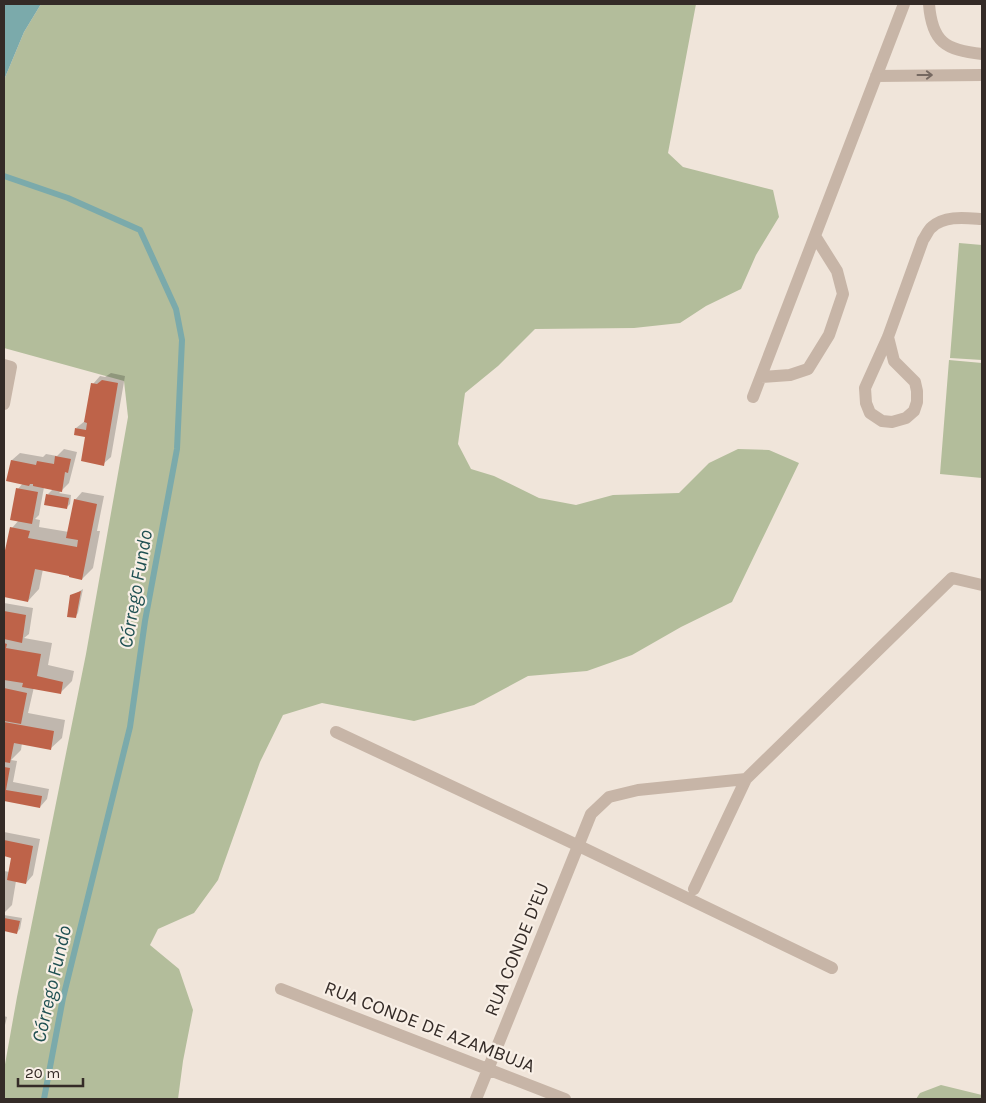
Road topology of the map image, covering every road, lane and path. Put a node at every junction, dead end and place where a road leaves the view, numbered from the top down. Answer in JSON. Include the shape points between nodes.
{"nodes":[{"id":1,"x":904,"y":4,"type":"edge"},
{"id":2,"x":929,"y":4,"type":"edge"},
{"id":3,"x":982,"y":54,"type":"edge"},
{"id":4,"x":982,"y":75,"type":"edge"},
{"id":5,"x":876,"y":76,"type":"junction"},
{"id":6,"x":982,"y":219,"type":"edge"},
{"id":7,"x":815,"y":236,"type":"junction"},
{"id":8,"x":888,"y":337,"type":"junction"},
{"id":9,"x":7,"y":366,"type":"edge"},
{"id":10,"x":761,"y":377,"type":"junction"},
{"id":11,"x":753,"y":397,"type":"dead end"},
{"id":12,"x":4,"y":404,"type":"edge"},
{"id":13,"x":982,"y":585,"type":"edge"},
{"id":14,"x":336,"y":732,"type":"dead end"},
{"id":15,"x":746,"y":779,"type":"junction"},
{"id":16,"x":579,"y":846,"type":"junction"},
{"id":17,"x":694,"y":889,"type":"dead end"},
{"id":18,"x":832,"y":968,"type":"dead end"},
{"id":19,"x":281,"y":989,"type":"dead end"},
{"id":20,"x":488,"y":1068,"type":"junction"},
{"id":21,"x":476,"y":1099,"type":"edge"},
{"id":22,"x":565,"y":1099,"type":"edge"}],
"edges":[{"from":1,"to":5,"type":"street"},
{"from":2,"to":3,"type":"street","via":[[935,34],[960,51]]},
{"from":5,"to":4,"type":"street","one_way":true},
{"from":5,"to":7,"type":"street"},
{"from":6,"to":8,"type":"street","via":[[945,219],[932,227],[923,240]]},
{"from":7,"to":10,"type":"street"},
{"from":7,"to":10,"type":"street","via":[[837,271],[843,294],[829,335],[808,369],[790,375]]},
{"from":8,"to":8,"type":"street","via":[[894,361],[915,382],[917,391],[914,411],[906,418],[892,422],[882,421],[870,413],[865,388]]},
{"from":9,"to":12,"type":"street"},
{"from":10,"to":11,"type":"street"},
{"from":13,"to":15,"type":"street","via":[[952,578]]},
{"from":14,"to":16,"type":"street"},
{"from":15,"to":16,"type":"street","name":"RUA CONDE D'EU","via":[[638,790],[609,797],[591,814]]},
{"from":15,"to":17,"type":"street"},
{"from":16,"to":18,"type":"street"},
{"from":16,"to":20,"type":"street","name":"RUA CONDE D'EU"},
{"from":19,"to":20,"type":"street","name":"RUA CONDE DE AZAMBUJA"},
{"from":20,"to":21,"type":"street","name":"RUA CONDE D'EU"},
{"from":20,"to":22,"type":"street","name":"RUA CONDE DE AZAMBUJA"}]}
